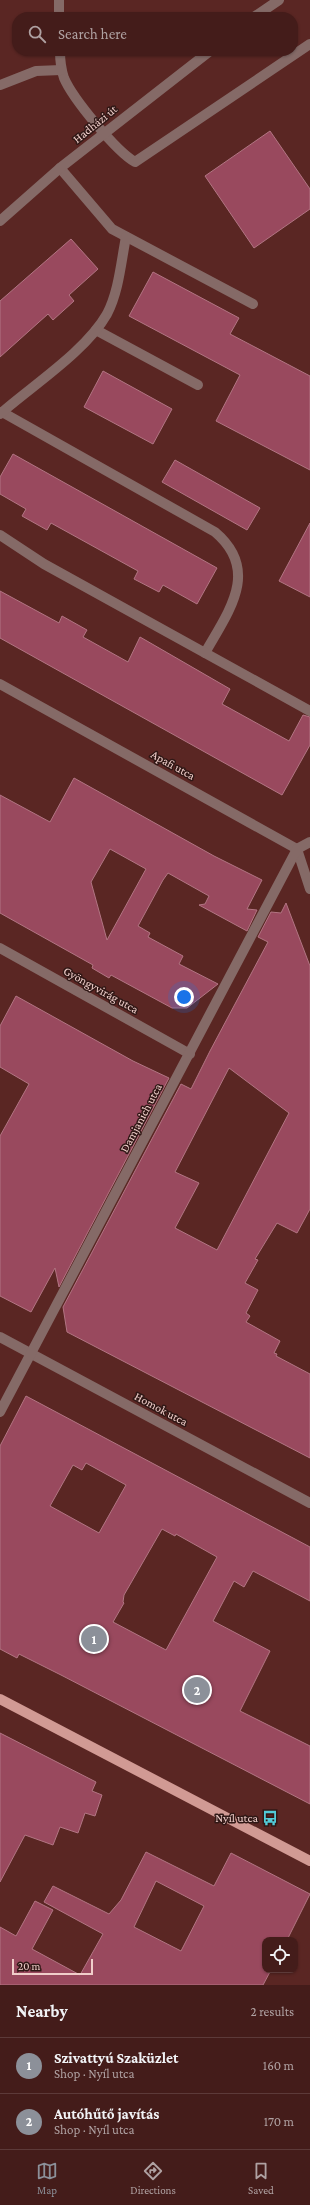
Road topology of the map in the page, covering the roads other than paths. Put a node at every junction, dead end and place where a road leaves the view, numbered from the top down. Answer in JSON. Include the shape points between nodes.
{"nodes":[{"id":1,"x":59,"y":0,"type":"edge"},
{"id":2,"x":279,"y":0,"type":"edge"},
{"id":3,"x":59,"y":12,"type":"edge"},
{"id":4,"x":261,"y":12,"type":"edge"},
{"id":5,"x":310,"y":44,"type":"edge"},
{"id":6,"x":298,"y":52,"type":"edge"},
{"id":7,"x":60,"y":56,"type":"edge"},
{"id":8,"x":204,"y":56,"type":"edge"},
{"id":9,"x":292,"y":56,"type":"edge"},
{"id":10,"x":61,"y":70,"type":"junction"},
{"id":11,"x":0,"y":85,"type":"edge"},
{"id":12,"x":104,"y":133,"type":"junction"},
{"id":13,"x":60,"y":168,"type":"junction"},
{"id":14,"x":0,"y":221,"type":"edge"},
{"id":15,"x":126,"y":237,"type":"junction"},
{"id":16,"x":253,"y":304,"type":"dead end"},
{"id":17,"x":96,"y":330,"type":"junction"},
{"id":18,"x":198,"y":385,"type":"dead end"},
{"id":19,"x":1,"y":413,"type":"edge"},
{"id":20,"x":0,"y":535,"type":"edge"},
{"id":21,"x":205,"y":653,"type":"junction"},
{"id":22,"x":0,"y":684,"type":"edge"},
{"id":23,"x":310,"y":711,"type":"edge"},
{"id":24,"x":310,"y":842,"type":"edge"},
{"id":25,"x":297,"y":848,"type":"junction"},
{"id":26,"x":310,"y":889,"type":"edge"},
{"id":27,"x":0,"y":948,"type":"edge"},
{"id":28,"x":190,"y":1054,"type":"junction"},
{"id":29,"x":0,"y":1337,"type":"edge"},
{"id":30,"x":30,"y":1354,"type":"junction"},
{"id":31,"x":0,"y":1412,"type":"edge"},
{"id":32,"x":310,"y":1502,"type":"edge"},
{"id":33,"x":0,"y":1699,"type":"edge"},
{"id":34,"x":310,"y":1861,"type":"edge"}],
"edges":[{"from":1,"to":3,"type":"street"},
{"from":2,"to":4,"type":"street"},
{"from":5,"to":6,"type":"street"},
{"from":7,"to":10,"type":"street"},
{"from":8,"to":12,"type":"street","name":"Hadházi út"},
{"from":9,"to":12,"type":"street","via":[[135,162]]},
{"from":10,"to":11,"type":"street","via":[[36,71]]},
{"from":10,"to":12,"type":"street","via":[[70,89]]},
{"from":12,"to":13,"type":"street","name":"Hadházi út"},
{"from":13,"to":14,"type":"street","name":"Hadházi út"},
{"from":13,"to":15,"type":"street","via":[[108,225]]},
{"from":15,"to":16,"type":"street"},
{"from":15,"to":17,"type":"street","via":[[112,302]]},
{"from":17,"to":18,"type":"street"},
{"from":17,"to":19,"type":"street"},
{"from":19,"to":21,"type":"street","via":[[215,532],[227,544],[236,560],[238,586],[232,604]]},
{"from":20,"to":21,"type":"street","via":[[44,564]]},
{"from":21,"to":23,"type":"street"},
{"from":22,"to":25,"type":"street","name":"Apafi utca"},
{"from":24,"to":25,"type":"street"},
{"from":25,"to":26,"type":"street"},
{"from":25,"to":28,"type":"street","name":"Damjanich utca"},
{"from":27,"to":28,"type":"street","name":"Gyöngyvirág utca"},
{"from":28,"to":30,"type":"street","name":"Damjanich utca"},
{"from":29,"to":30,"type":"street","name":"Homok utca"},
{"from":30,"to":31,"type":"street","name":"Damjanich utca"},
{"from":30,"to":32,"type":"street","name":"Homok utca"},
{"from":33,"to":34,"type":"main road"}]}
